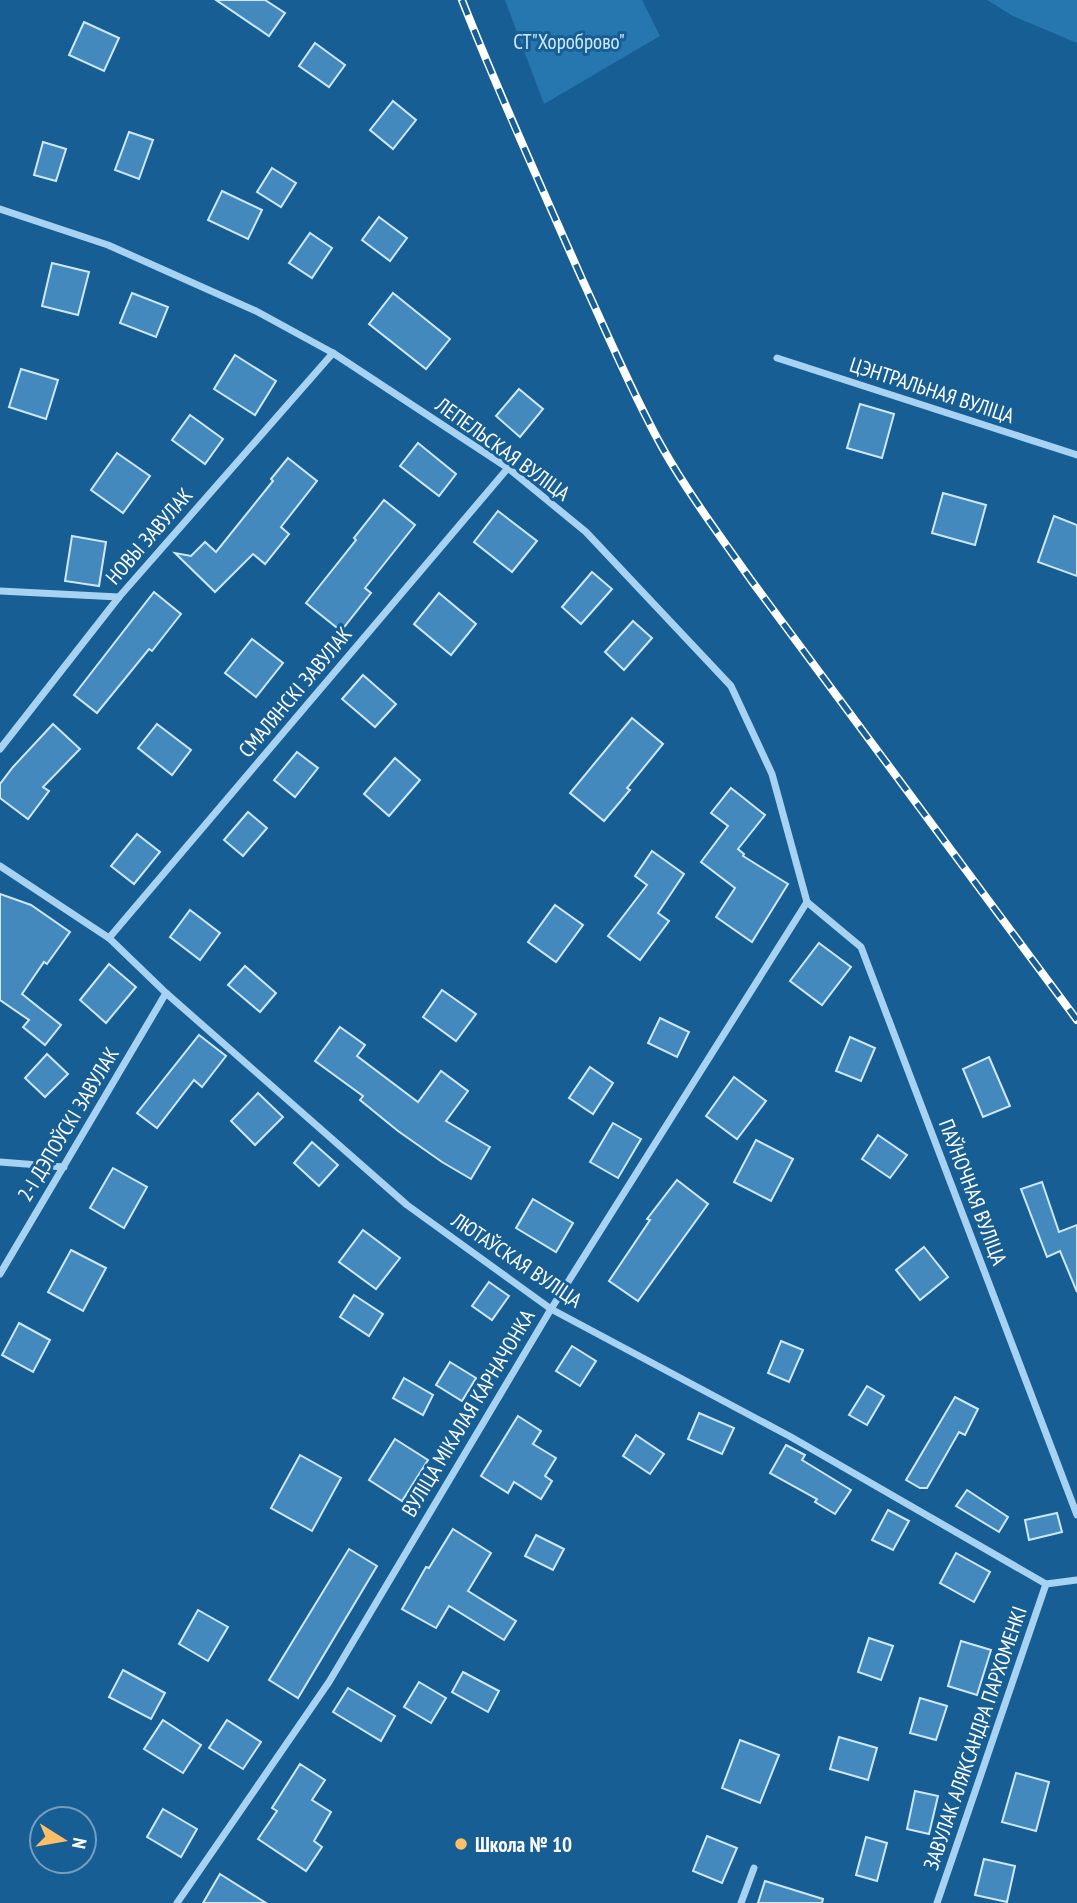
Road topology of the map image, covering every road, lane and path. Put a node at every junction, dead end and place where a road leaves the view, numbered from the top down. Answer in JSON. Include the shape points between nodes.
{"nodes":[{"id":1,"x":0,"y":209,"type":"edge"},
{"id":2,"x":333,"y":353,"type":"junction"},
{"id":3,"x":777,"y":358,"type":"dead end"},
{"id":4,"x":1077,"y":455,"type":"edge"},
{"id":5,"x":508,"y":468,"type":"junction"},
{"id":6,"x":0,"y":591,"type":"edge"},
{"id":7,"x":119,"y":597,"type":"junction"},
{"id":8,"x":0,"y":749,"type":"edge"},
{"id":9,"x":0,"y":866,"type":"edge"},
{"id":10,"x":807,"y":902,"type":"junction"},
{"id":11,"x":109,"y":938,"type":"junction"},
{"id":12,"x":166,"y":993,"type":"junction"},
{"id":13,"x":0,"y":1162,"type":"edge"},
{"id":14,"x":64,"y":1167,"type":"junction"},
{"id":15,"x":0,"y":1274,"type":"edge"},
{"id":16,"x":551,"y":1309,"type":"junction"},
{"id":17,"x":1077,"y":1515,"type":"edge"},
{"id":18,"x":1077,"y":1580,"type":"edge"},
{"id":19,"x":1046,"y":1584,"type":"junction"},
{"id":20,"x":754,"y":1868,"type":"dead end"},
{"id":21,"x":177,"y":1903,"type":"edge"},
{"id":22,"x":741,"y":1903,"type":"edge"},
{"id":23,"x":937,"y":1903,"type":"edge"}],
"edges":[{"from":1,"to":2,"type":"street","name":"ЛЕПЕЛЬСКАЯ ВУЛІЦА","via":[[108,245],[256,312]]},
{"from":2,"to":5,"type":"street","name":"ЛЕПЕЛЬСКАЯ ВУЛІЦА"},
{"from":2,"to":7,"type":"street","name":"НОВЫ ЗАВУЛАК"},
{"from":3,"to":4,"type":"street","name":"ЦЭНТРАЛЬНАЯ ВУЛІЦА"},
{"from":5,"to":10,"type":"street","name":"ЛЕПЕЛЬСКАЯ ВУЛІЦА","via":[[586,532],[731,686],[772,774]]},
{"from":5,"to":11,"type":"street","name":"СМАЛЯНСКІ ЗАВУЛАК"},
{"from":6,"to":7,"type":"street"},
{"from":7,"to":8,"type":"street","name":"НОВЫ ЗАВУЛАК"},
{"from":9,"to":11,"type":"street","name":"ЛЮТАЎСКАЯ ВУЛІЦА"},
{"from":10,"to":16,"type":"street","name":"ВУЛІЦА МІКАЛАЯ КАРНАЧОНКА"},
{"from":10,"to":17,"type":"street","name":"ПАЎНОЧНАЯ ВУЛІЦА","via":[[861,947]]},
{"from":11,"to":12,"type":"street","name":"ЛЮТАЎСКАЯ ВУЛІЦА"},
{"from":12,"to":14,"type":"street","name":"2-І ДЭПОЎСКІ ЗАВУЛАК"},
{"from":12,"to":16,"type":"street","name":"ЛЮТАЎСКАЯ ВУЛІЦА","via":[[407,1205]]},
{"from":13,"to":14,"type":"street"},
{"from":14,"to":15,"type":"street","name":"2-І ДЭПОЎСКІ ЗАВУЛАК"},
{"from":16,"to":19,"type":"street","name":"ЛЮТАЎСКАЯ ВУЛІЦА","via":[[791,1437]]},
{"from":16,"to":21,"type":"street","name":"ВУЛІЦА МІКАЛАЯ КАРНАЧОНКА","via":[[329,1682]]},
{"from":18,"to":19,"type":"street"},
{"from":19,"to":23,"type":"street","name":"ЗАВУЛАК АЛЯКСАНДРА ПАРХОМЕНКІ"},
{"from":20,"to":22,"type":"street"}]}
